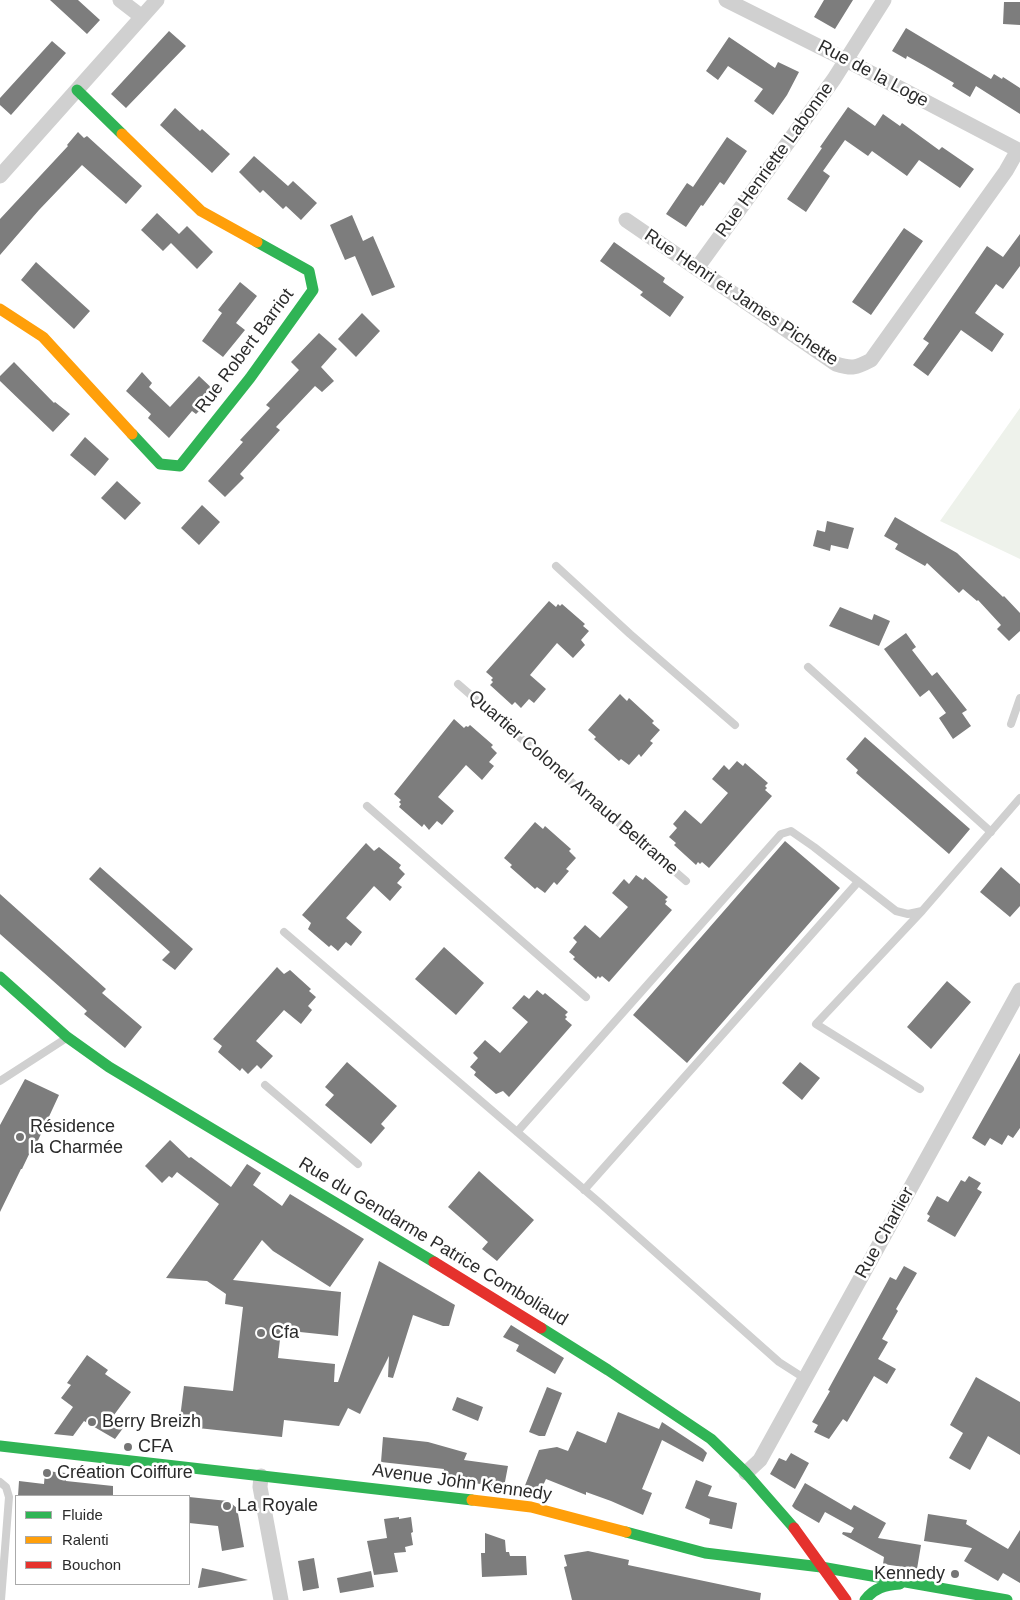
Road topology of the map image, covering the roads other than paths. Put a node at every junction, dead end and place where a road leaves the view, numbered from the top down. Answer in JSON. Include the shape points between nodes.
{"nodes":[{"id":1,"x":120,"y":0,"type":"edge"},
{"id":2,"x":157,"y":0,"type":"edge"},
{"id":3,"x":726,"y":0,"type":"edge"},
{"id":4,"x":884,"y":0,"type":"edge"},
{"id":5,"x":142,"y":17,"type":"junction"},
{"id":6,"x":846,"y":60,"type":"junction"},
{"id":7,"x":77,"y":90,"type":"junction"},
{"id":8,"x":1019,"y":151,"type":"edge"},
{"id":9,"x":0,"y":176,"type":"edge"},
{"id":10,"x":626,"y":220,"type":"dead end"},
{"id":11,"x":697,"y":268,"type":"junction"},
{"id":12,"x":0,"y":309,"type":"edge"},
{"id":13,"x":556,"y":566,"type":"dead end"},
{"id":14,"x":808,"y":667,"type":"dead end"},
{"id":15,"x":458,"y":684,"type":"dead end"},
{"id":16,"x":1020,"y":698,"type":"edge"},
{"id":17,"x":1011,"y":724,"type":"dead end"},
{"id":18,"x":735,"y":725,"type":"dead end"},
{"id":19,"x":1020,"y":798,"type":"edge"},
{"id":20,"x":367,"y":806,"type":"dead end"},
{"id":21,"x":991,"y":832,"type":"junction"},
{"id":22,"x":686,"y":881,"type":"dead end"},
{"id":23,"x":858,"y":882,"type":"junction"},
{"id":24,"x":922,"y":911,"type":"junction"},
{"id":25,"x":284,"y":932,"type":"dead end"},
{"id":26,"x":0,"y":977,"type":"edge"},
{"id":27,"x":1020,"y":990,"type":"edge"},
{"id":28,"x":586,"y":997,"type":"dead end"},
{"id":29,"x":67,"y":1038,"type":"junction"},
{"id":30,"x":0,"y":1080,"type":"edge"},
{"id":31,"x":265,"y":1085,"type":"dead end"},
{"id":32,"x":920,"y":1090,"type":"dead end"},
{"id":33,"x":517,"y":1132,"type":"junction"},
{"id":34,"x":358,"y":1164,"type":"dead end"},
{"id":35,"x":584,"y":1190,"type":"junction"},
{"id":36,"x":804,"y":1378,"type":"junction"},
{"id":37,"x":0,"y":1446,"type":"edge"},
{"id":38,"x":746,"y":1473,"type":"junction"},
{"id":39,"x":261,"y":1476,"type":"junction"},
{"id":40,"x":0,"y":1482,"type":"edge"},
{"id":41,"x":822,"y":1567,"type":"junction"},
{"id":42,"x":914,"y":1584,"type":"junction"},
{"id":43,"x":1,"y":1600,"type":"edge"},
{"id":44,"x":281,"y":1600,"type":"edge"},
{"id":45,"x":846,"y":1600,"type":"edge"},
{"id":46,"x":865,"y":1600,"type":"edge"},
{"id":47,"x":1007,"y":1600,"type":"edge"}],
"edges":[{"from":1,"to":5,"type":"street"},
{"from":2,"to":5,"type":"street"},
{"from":3,"to":6,"type":"street","name":"Rue de la Loge"},
{"from":4,"to":6,"type":"street","name":"Rue Henriette Labonne"},
{"from":5,"to":7,"type":"street"},
{"from":6,"to":8,"type":"street","name":"Rue de la Loge"},
{"from":6,"to":11,"type":"street","name":"Rue Henriette Labonne"},
{"from":7,"to":9,"type":"street"},
{"from":7,"to":12,"type":"street","name":"Rue Robert Barriot","via":[[201,210],[309,271],[313,290],[250,378],[180,466],[160,464],[43,337]]},
{"from":8,"to":11,"type":"street","name":"Rue Henri et James Pichette","via":[[871,360],[858,368],[836,364]]},
{"from":10,"to":11,"type":"street","name":"Rue Henri et James Pichette"},
{"from":13,"to":18,"type":"lane"},
{"from":14,"to":21,"type":"lane"},
{"from":15,"to":22,"type":"lane","name":"Quartier Colonel Arnaud Beltrame"},
{"from":16,"to":17,"type":"lane"},
{"from":19,"to":21,"type":"lane"},
{"from":20,"to":28,"type":"lane"},
{"from":21,"to":24,"type":"lane"},
{"from":23,"to":24,"type":"lane","via":[[896,911],[908,914]]},
{"from":23,"to":33,"type":"lane","via":[[790,830],[781,834]]},
{"from":23,"to":35,"type":"lane"},
{"from":24,"to":32,"type":"lane","via":[[816,1024]]},
{"from":25,"to":33,"type":"lane"},
{"from":26,"to":29,"type":"street","name":"Rue du Gendarme Patrice Comboliaud"},
{"from":27,"to":36,"type":"street","name":"Rue Charlier"},
{"from":29,"to":30,"type":"lane"},
{"from":29,"to":38,"type":"street","name":"Rue du Gendarme Patrice Comboliaud","via":[[109,1067],[608,1370],[711,1439]]},
{"from":31,"to":34,"type":"lane"},
{"from":33,"to":35,"type":"lane"},
{"from":35,"to":36,"type":"lane","via":[[779,1362]]},
{"from":36,"to":38,"type":"street","name":"Rue Charlier","via":[[760,1460]]},
{"from":37,"to":39,"type":"street","name":"Avenue John Kennedy"},
{"from":38,"to":41,"type":"street","name":"Rue du Gendarme Patrice Comboliaud"},
{"from":39,"to":41,"type":"street","name":"Avenue John Kennedy","via":[[531,1507],[705,1553]]},
{"from":39,"to":44,"type":"street","via":[[260,1488]]},
{"from":40,"to":43,"type":"lane","via":[[6,1487],[9,1497]]},
{"from":41,"to":42,"type":"street","name":"Avenue John Kennedy"},
{"from":41,"to":45,"type":"street","name":"Rue du Gendarme Patrice Comboliaud"},
{"from":42,"to":46,"type":"street","name":"Avenue John Kennedy","via":[[879,1586]]},
{"from":42,"to":47,"type":"street","name":"Avenue John Kennedy"}]}
